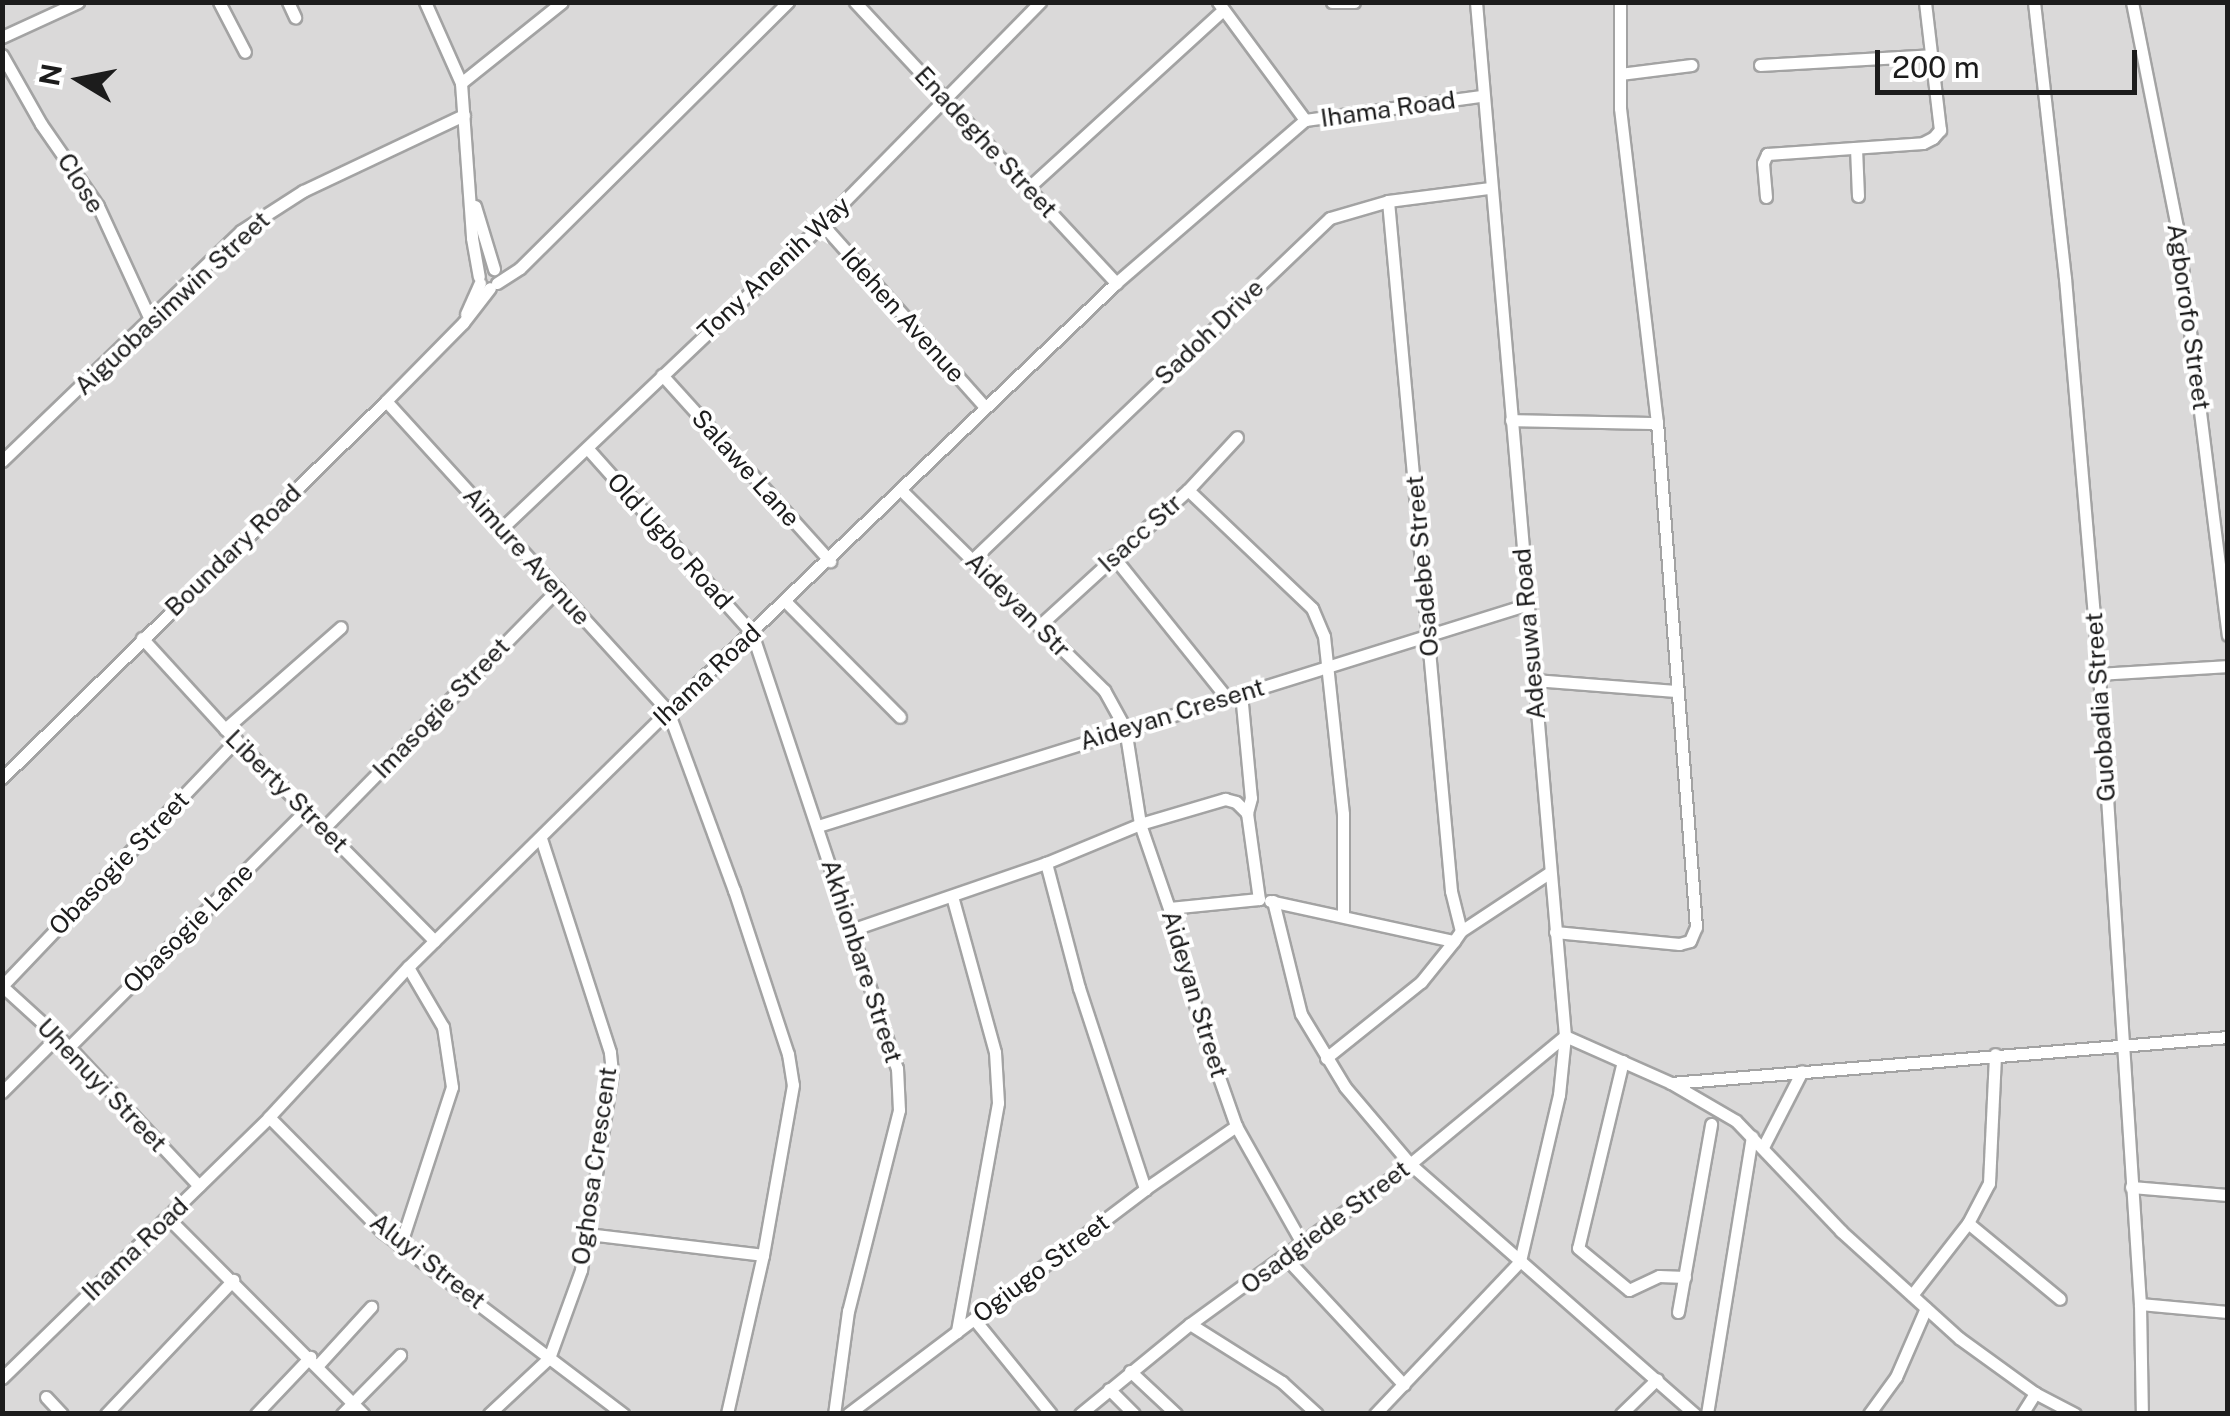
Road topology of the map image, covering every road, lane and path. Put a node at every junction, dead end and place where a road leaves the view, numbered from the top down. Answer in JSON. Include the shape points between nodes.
{"nodes":[{"id":1,"x":78,"y":2,"type":"edge"},
{"id":2,"x":219,"y":2,"type":"edge"},
{"id":3,"x":288,"y":2,"type":"edge"},
{"id":4,"x":425,"y":2,"type":"edge"},
{"id":5,"x":562,"y":2,"type":"edge"},
{"id":6,"x":788,"y":2,"type":"edge"},
{"id":7,"x":855,"y":2,"type":"edge"},
{"id":8,"x":1040,"y":2,"type":"edge"},
{"id":9,"x":1332,"y":2,"type":"edge"},
{"id":10,"x":1354,"y":2,"type":"edge"},
{"id":11,"x":1476,"y":2,"type":"edge"},
{"id":12,"x":1620,"y":2,"type":"edge"},
{"id":13,"x":1924,"y":2,"type":"edge"},
{"id":14,"x":2034,"y":2,"type":"edge"},
{"id":15,"x":2132,"y":2,"type":"edge"},
{"id":16,"x":1220,"y":6,"type":"edge"},
{"id":17,"x":296,"y":17,"type":"dead end"},
{"id":18,"x":2,"y":37,"type":"edge"},
{"id":19,"x":246,"y":52,"type":"dead end"},
{"id":20,"x":1931,"y":54,"type":"junction"},
{"id":21,"x":2,"y":55,"type":"edge"},
{"id":22,"x":1691,"y":65,"type":"dead end"},
{"id":23,"x":1760,"y":65,"type":"dead end"},
{"id":24,"x":1620,"y":74,"type":"junction"},
{"id":25,"x":461,"y":84,"type":"junction"},
{"id":26,"x":1481,"y":96,"type":"junction"},
{"id":27,"x":947,"y":99,"type":"junction"},
{"id":28,"x":464,"y":115,"type":"junction"},
{"id":29,"x":1305,"y":120,"type":"junction"},
{"id":30,"x":1856,"y":148,"type":"junction"},
{"id":31,"x":1028,"y":188,"type":"junction"},
{"id":32,"x":1490,"y":188,"type":"junction"},
{"id":33,"x":1858,"y":196,"type":"dead end"},
{"id":34,"x":1766,"y":197,"type":"dead end"},
{"id":35,"x":1388,"y":200,"type":"junction"},
{"id":36,"x":822,"y":224,"type":"junction"},
{"id":37,"x":489,"y":279,"type":"junction"},
{"id":38,"x":1116,"y":283,"type":"junction"},
{"id":39,"x":149,"y":317,"type":"junction"},
{"id":40,"x":662,"y":375,"type":"junction"},
{"id":41,"x":386,"y":401,"type":"junction"},
{"id":42,"x":984,"y":406,"type":"junction"},
{"id":43,"x":1511,"y":420,"type":"junction"},
{"id":44,"x":1657,"y":423,"type":"junction"},
{"id":45,"x":1237,"y":437,"type":"dead end"},
{"id":46,"x":588,"y":449,"type":"junction"},
{"id":47,"x":2,"y":461,"type":"edge"},
{"id":48,"x":1188,"y":490,"type":"junction"},
{"id":49,"x":902,"y":491,"type":"junction"},
{"id":50,"x":502,"y":528,"type":"junction"},
{"id":51,"x":1113,"y":556,"type":"junction"},
{"id":52,"x":972,"y":560,"type":"junction"},
{"id":53,"x":830,"y":561,"type":"junction"},
{"id":54,"x":558,"y":589,"type":"junction"},
{"id":55,"x":2226,"y":597,"type":"edge"},
{"id":56,"x":785,"y":601,"type":"junction"},
{"id":57,"x":1526,"y":605,"type":"junction"},
{"id":58,"x":1040,"y":625,"type":"junction"},
{"id":59,"x":340,"y":627,"type":"dead end"},
{"id":60,"x":752,"y":633,"type":"junction"},
{"id":61,"x":1428,"y":635,"type":"junction"},
{"id":62,"x":2228,"y":635,"type":"edge"},
{"id":63,"x":142,"y":638,"type":"junction"},
{"id":64,"x":1328,"y":664,"type":"junction"},
{"id":65,"x":2228,"y":666,"type":"edge"},
{"id":66,"x":2099,"y":674,"type":"junction"},
{"id":67,"x":1532,"y":680,"type":"junction"},
{"id":68,"x":1676,"y":691,"type":"junction"},
{"id":69,"x":1241,"y":693,"type":"junction"},
{"id":70,"x":1226,"y":697,"type":"junction"},
{"id":71,"x":668,"y":711,"type":"junction"},
{"id":72,"x":900,"y":717,"type":"dead end"},
{"id":73,"x":1125,"y":728,"type":"junction"},
{"id":74,"x":225,"y":730,"type":"junction"},
{"id":75,"x":236,"y":740,"type":"junction"},
{"id":76,"x":2,"y":778,"type":"edge"},
{"id":77,"x":308,"y":810,"type":"junction"},
{"id":78,"x":1246,"y":813,"type":"junction"},
{"id":79,"x":1140,"y":824,"type":"junction"},
{"id":80,"x":818,"y":826,"type":"junction"},
{"id":81,"x":325,"y":827,"type":"junction"},
{"id":82,"x":541,"y":838,"type":"junction"},
{"id":83,"x":1046,"y":863,"type":"junction"},
{"id":84,"x":1550,"y":873,"type":"junction"},
{"id":85,"x":952,"y":896,"type":"junction"},
{"id":86,"x":1259,"y":899,"type":"junction"},
{"id":87,"x":1273,"y":901,"type":"junction"},
{"id":88,"x":1169,"y":908,"type":"junction"},
{"id":89,"x":1342,"y":913,"type":"junction"},
{"id":90,"x":854,"y":930,"type":"junction"},
{"id":91,"x":1555,"y":932,"type":"junction"},
{"id":92,"x":1457,"y":936,"type":"junction"},
{"id":93,"x":435,"y":940,"type":"junction"},
{"id":94,"x":408,"y":968,"type":"junction"},
{"id":95,"x":2,"y":986,"type":"edge"},
{"id":96,"x":58,"y":1036,"type":"junction"},
{"id":97,"x":1565,"y":1036,"type":"junction"},
{"id":98,"x":2228,"y":1037,"type":"edge"},
{"id":99,"x":2122,"y":1046,"type":"junction"},
{"id":100,"x":69,"y":1047,"type":"junction"},
{"id":101,"x":1995,"y":1054,"type":"junction"},
{"id":102,"x":1326,"y":1058,"type":"junction"},
{"id":103,"x":1624,"y":1061,"type":"junction"},
{"id":104,"x":1802,"y":1070,"type":"junction"},
{"id":105,"x":1671,"y":1084,"type":"junction"},
{"id":106,"x":2,"y":1092,"type":"edge"},
{"id":107,"x":269,"y":1117,"type":"junction"},
{"id":108,"x":1712,"y":1124,"type":"dead end"},
{"id":109,"x":1236,"y":1126,"type":"junction"},
{"id":110,"x":1752,"y":1136,"type":"junction"},
{"id":111,"x":1763,"y":1147,"type":"junction"},
{"id":112,"x":1410,"y":1164,"type":"junction"},
{"id":113,"x":199,"y":1186,"type":"junction"},
{"id":114,"x":2131,"y":1187,"type":"junction"},
{"id":115,"x":1145,"y":1189,"type":"junction"},
{"id":116,"x":2228,"y":1196,"type":"edge"},
{"id":117,"x":167,"y":1217,"type":"junction"},
{"id":118,"x":1968,"y":1223,"type":"junction"},
{"id":119,"x":588,"y":1234,"type":"junction"},
{"id":120,"x":400,"y":1246,"type":"junction"},
{"id":121,"x":1303,"y":1246,"type":"junction"},
{"id":122,"x":764,"y":1255,"type":"junction"},
{"id":123,"x":1286,"y":1258,"type":"junction"},
{"id":124,"x":1520,"y":1261,"type":"junction"},
{"id":125,"x":1685,"y":1277,"type":"junction"},
{"id":126,"x":233,"y":1280,"type":"junction"},
{"id":127,"x":1912,"y":1295,"type":"junction"},
{"id":128,"x":2060,"y":1299,"type":"dead end"},
{"id":129,"x":2140,"y":1304,"type":"junction"},
{"id":130,"x":371,"y":1307,"type":"dead end"},
{"id":131,"x":1926,"y":1308,"type":"junction"},
{"id":132,"x":1678,"y":1312,"type":"dead end"},
{"id":133,"x":2228,"y":1312,"type":"edge"},
{"id":134,"x":974,"y":1319,"type":"junction"},
{"id":135,"x":1190,"y":1324,"type":"junction"},
{"id":136,"x":957,"y":1332,"type":"junction"},
{"id":137,"x":400,"y":1355,"type":"dead end"},
{"id":138,"x":550,"y":1358,"type":"junction"},
{"id":139,"x":314,"y":1361,"type":"junction"},
{"id":140,"x":1130,"y":1371,"type":"junction"},
{"id":141,"x":2,"y":1378,"type":"edge"},
{"id":142,"x":1657,"y":1379,"type":"junction"},
{"id":143,"x":1404,"y":1385,"type":"junction"},
{"id":144,"x":1110,"y":1389,"type":"junction"},
{"id":145,"x":2035,"y":1394,"type":"junction"},
{"id":146,"x":46,"y":1396,"type":"dead end"},
{"id":147,"x":358,"y":1408,"type":"edge"},
{"id":148,"x":62,"y":1414,"type":"edge"},
{"id":149,"x":106,"y":1414,"type":"edge"},
{"id":150,"x":256,"y":1414,"type":"edge"},
{"id":151,"x":342,"y":1414,"type":"edge"},
{"id":152,"x":489,"y":1414,"type":"edge"},
{"id":153,"x":623,"y":1414,"type":"edge"},
{"id":154,"x":728,"y":1414,"type":"edge"},
{"id":155,"x":834,"y":1414,"type":"edge"},
{"id":156,"x":848,"y":1414,"type":"edge"},
{"id":157,"x":1051,"y":1414,"type":"edge"},
{"id":158,"x":1080,"y":1414,"type":"edge"},
{"id":159,"x":1134,"y":1414,"type":"edge"},
{"id":160,"x":1176,"y":1414,"type":"edge"},
{"id":161,"x":1317,"y":1414,"type":"edge"},
{"id":162,"x":1375,"y":1414,"type":"edge"},
{"id":163,"x":1621,"y":1414,"type":"edge"},
{"id":164,"x":1695,"y":1414,"type":"edge"},
{"id":165,"x":1706,"y":1414,"type":"edge"},
{"id":166,"x":1869,"y":1414,"type":"edge"},
{"id":167,"x":2022,"y":1414,"type":"edge"},
{"id":168,"x":2074,"y":1414,"type":"edge"},
{"id":169,"x":2142,"y":1414,"type":"edge"}],
"edges":[{"from":1,"to":18,"type":"street"},
{"from":2,"to":19,"type":"street"},
{"from":3,"to":17,"type":"street"},
{"from":4,"to":25,"type":"street"},
{"from":5,"to":25,"type":"street"},
{"from":6,"to":37,"type":"street","name":"Boundary Road","via":[[520,268]]},
{"from":7,"to":27,"type":"street","name":"Enadeghe Street"},
{"from":8,"to":27,"type":"street","name":"Tony Anenih Way"},
{"from":9,"to":10,"type":"street"},
{"from":11,"to":26,"type":"street","name":"Adesuwa Road"},
{"from":12,"to":24,"type":"street"},
{"from":13,"to":20,"type":"street"},
{"from":14,"to":66,"type":"street","name":"Guobadia Street"},
{"from":15,"to":55,"type":"street","name":"Agborofo Street","via":[[2177,227]]},
{"from":16,"to":29,"type":"street"},
{"from":16,"to":31,"type":"street"},
{"from":20,"to":23,"type":"street"},
{"from":20,"to":30,"type":"street","via":[[1940,130],[1934,138]]},
{"from":21,"to":39,"type":"street","name":"Close","via":[[98,206]]},
{"from":22,"to":24,"type":"street"},
{"from":24,"to":44,"type":"street"},
{"from":25,"to":28,"type":"street"},
{"from":26,"to":29,"type":"street","name":"Ihama Road"},
{"from":26,"to":32,"type":"street","name":"Adesuwa Road"},
{"from":27,"to":31,"type":"street","name":"Enadeghe Street"},
{"from":27,"to":36,"type":"street","name":"Tony Anenih Way"},
{"from":28,"to":37,"type":"street","via":[[472,238]]},
{"from":28,"to":39,"type":"street","name":"Aiguobasimwin Street","via":[[270,210]]},
{"from":29,"to":38,"type":"street","name":"Ihama Road"},
{"from":30,"to":33,"type":"street"},
{"from":30,"to":34,"type":"street","via":[[1767,154]]},
{"from":31,"to":38,"type":"street","name":"Enadeghe Street"},
{"from":32,"to":35,"type":"street","name":"Sadoh Drive"},
{"from":32,"to":43,"type":"street","name":"Adesuwa Road"},
{"from":35,"to":52,"type":"street","name":"Sadoh Drive","via":[[1330,218],[1313,232]]},
{"from":35,"to":61,"type":"street","name":"Osadebe Street"},
{"from":36,"to":40,"type":"street","name":"Tony Anenih Way"},
{"from":36,"to":42,"type":"street","name":"Idehen Avenue"},
{"from":37,"to":41,"type":"street","name":"Boundary Road","via":[[463,323]]},
{"from":38,"to":42,"type":"street","name":"Ihama Road"},
{"from":39,"to":47,"type":"street","name":"Aiguobasimwin Street"},
{"from":40,"to":46,"type":"street","name":"Tony Anenih Way"},
{"from":40,"to":53,"type":"street","name":"Salawe Lane"},
{"from":41,"to":50,"type":"street","name":"Aimure Avenue"},
{"from":41,"to":63,"type":"street","name":"Boundary Road"},
{"from":42,"to":49,"type":"street","name":"Ihama Road"},
{"from":43,"to":44,"type":"street"},
{"from":43,"to":57,"type":"street","name":"Adesuwa Road"},
{"from":44,"to":68,"type":"street"},
{"from":45,"to":48,"type":"street","name":"Isacc Str"},
{"from":46,"to":50,"type":"street","name":"Tony Anenih Way"},
{"from":46,"to":60,"type":"street","name":"Old Ugbo Road"},
{"from":48,"to":51,"type":"street","name":"Isacc Str"},
{"from":48,"to":64,"type":"street","via":[[1312,608]]},
{"from":49,"to":52,"type":"street","name":"Aideyan Str"},
{"from":49,"to":53,"type":"street","name":"Ihama Road"},
{"from":50,"to":54,"type":"street","name":"Aimure Avenue"},
{"from":51,"to":58,"type":"street","name":"Isacc Str"},
{"from":51,"to":70,"type":"street"},
{"from":52,"to":58,"type":"street","name":"Aideyan Str"},
{"from":53,"to":56,"type":"street","name":"Ihama Road"},
{"from":54,"to":71,"type":"street","name":"Aimure Avenue"},
{"from":54,"to":81,"type":"street","name":"Imasogie Street"},
{"from":55,"to":62,"type":"street","name":"Agborofo Street"},
{"from":56,"to":60,"type":"street","name":"Ihama Road"},
{"from":56,"to":72,"type":"street"},
{"from":57,"to":61,"type":"street","name":"Aideyan Cresent"},
{"from":57,"to":67,"type":"street","name":"Adesuwa Road"},
{"from":58,"to":73,"type":"street","name":"Aideyan Str","via":[[1104,690]]},
{"from":59,"to":74,"type":"street"},
{"from":60,"to":71,"type":"street","name":"Ihama Road"},
{"from":60,"to":80,"type":"street","name":"Akhionbare Street"},
{"from":61,"to":64,"type":"street","name":"Aideyan Cresent"},
{"from":61,"to":92,"type":"street","name":"Osadebe Street"},
{"from":63,"to":74,"type":"street","name":"Liberty Street"},
{"from":63,"to":76,"type":"street","name":"Boundary Road"},
{"from":64,"to":69,"type":"street","name":"Aideyan Cresent"},
{"from":64,"to":89,"type":"street","via":[[1343,814]]},
{"from":65,"to":66,"type":"street"},
{"from":66,"to":99,"type":"street","name":"Guobadia Street"},
{"from":67,"to":68,"type":"street"},
{"from":67,"to":84,"type":"street","name":"Adesuwa Road"},
{"from":68,"to":91,"type":"street","via":[[1694,935],[1680,944]]},
{"from":69,"to":70,"type":"street","name":"Aideyan Cresent"},
{"from":69,"to":78,"type":"street","via":[[1251,798]]},
{"from":70,"to":73,"type":"street","name":"Aideyan Cresent"},
{"from":71,"to":82,"type":"street","name":"Ihama Road"},
{"from":71,"to":122,"type":"street","via":[[792,1070],[788,1132]]},
{"from":73,"to":79,"type":"street","name":"Aideyan Street"},
{"from":73,"to":80,"type":"street","name":"Aideyan Cresent"},
{"from":74,"to":75,"type":"street","name":"Liberty Street"},
{"from":75,"to":77,"type":"street","name":"Liberty Street"},
{"from":75,"to":95,"type":"street","name":"Obasogie Street"},
{"from":77,"to":81,"type":"street","name":"Liberty Street"},
{"from":77,"to":100,"type":"street","name":"Obasogie Lane"},
{"from":78,"to":79,"type":"street","via":[[1225,799]]},
{"from":78,"to":86,"type":"street"},
{"from":79,"to":83,"type":"street"},
{"from":79,"to":88,"type":"street","name":"Aideyan Street"},
{"from":80,"to":90,"type":"street","name":"Akhionbare Street"},
{"from":81,"to":93,"type":"street","name":"Liberty Street"},
{"from":82,"to":93,"type":"street","name":"Ihama Road"},
{"from":82,"to":119,"type":"street","name":"Oghosa Crescent","via":[[612,1064]]},
{"from":83,"to":85,"type":"street"},
{"from":83,"to":115,"type":"street"},
{"from":84,"to":91,"type":"street","name":"Adesuwa Road"},
{"from":84,"to":92,"type":"street"},
{"from":85,"to":90,"type":"street"},
{"from":85,"to":136,"type":"street","via":[[995,1052],[998,1103]]},
{"from":86,"to":87,"type":"street"},
{"from":86,"to":88,"type":"street"},
{"from":87,"to":89,"type":"street"},
{"from":87,"to":102,"type":"street","via":[[1301,1014]]},
{"from":88,"to":109,"type":"street","name":"Aideyan Street"},
{"from":89,"to":92,"type":"street"},
{"from":90,"to":155,"type":"street","name":"Akhionbare Street","via":[[897,1068],[900,1098],[848,1310]]},
{"from":91,"to":97,"type":"street","name":"Adesuwa Road"},
{"from":92,"to":102,"type":"street","via":[[1421,982]]},
{"from":93,"to":94,"type":"street","name":"Ihama Road"},
{"from":94,"to":107,"type":"street","name":"Ihama Road"},
{"from":94,"to":120,"type":"street","via":[[436,1008],[452,1087]]},
{"from":95,"to":96,"type":"street","name":"Uhenuyi Street"},
{"from":96,"to":100,"type":"street","name":"Uhenuyi Street"},
{"from":96,"to":106,"type":"street"},
{"from":97,"to":103,"type":"street"},
{"from":97,"to":112,"type":"street","name":"Osadgiede Street"},
{"from":97,"to":124,"type":"street","name":"Adesuwa Road","via":[[1559,1095]]},
{"from":98,"to":99,"type":"street"},
{"from":99,"to":101,"type":"street"},
{"from":99,"to":114,"type":"street","name":"Guobadia Street"},
{"from":100,"to":113,"type":"street","name":"Uhenuyi Street"},
{"from":101,"to":104,"type":"street"},
{"from":101,"to":118,"type":"street","via":[[1992,1173]]},
{"from":102,"to":112,"type":"street"},
{"from":103,"to":105,"type":"street"},
{"from":103,"to":125,"type":"street","via":[[1578,1248],[1630,1290],[1659,1276]]},
{"from":104,"to":105,"type":"street"},
{"from":104,"to":111,"type":"street"},
{"from":105,"to":110,"type":"street","via":[[1720,1109]]},
{"from":107,"to":113,"type":"street","name":"Ihama Road"},
{"from":107,"to":120,"type":"street","name":"Aluyi Street"},
{"from":108,"to":125,"type":"street"},
{"from":109,"to":115,"type":"street","name":"Ogiugo Street"},
{"from":109,"to":121,"type":"street","name":"Aideyan Street"},
{"from":110,"to":111,"type":"street"},
{"from":110,"to":165,"type":"street"},
{"from":111,"to":127,"type":"street"},
{"from":112,"to":121,"type":"street","name":"Osadgiede Street"},
{"from":112,"to":124,"type":"street"},
{"from":113,"to":117,"type":"street","name":"Ihama Road"},
{"from":114,"to":116,"type":"street"},
{"from":114,"to":129,"type":"street","name":"Guobadia Street"},
{"from":115,"to":134,"type":"street","name":"Ogiugo Street"},
{"from":117,"to":126,"type":"street"},
{"from":117,"to":141,"type":"street","name":"Ihama Road"},
{"from":118,"to":127,"type":"street"},
{"from":118,"to":128,"type":"street"},
{"from":119,"to":122,"type":"street"},
{"from":119,"to":138,"type":"street","name":"Oghosa Crescent"},
{"from":120,"to":138,"type":"street","name":"Aluyi Street"},
{"from":121,"to":123,"type":"street","name":"Osadgiede Street"},
{"from":122,"to":154,"type":"street"},
{"from":123,"to":135,"type":"street","name":"Osadgiede Street"},
{"from":123,"to":143,"type":"street"},
{"from":124,"to":142,"type":"street"},
{"from":124,"to":143,"type":"street"},
{"from":125,"to":132,"type":"street"},
{"from":126,"to":139,"type":"street"},
{"from":126,"to":149,"type":"street"},
{"from":127,"to":131,"type":"street"},
{"from":129,"to":133,"type":"street"},
{"from":129,"to":169,"type":"street","name":"Guobadia Street"},
{"from":130,"to":139,"type":"street"},
{"from":131,"to":145,"type":"street"},
{"from":131,"to":166,"type":"street","via":[[1896,1377]]},
{"from":134,"to":136,"type":"street","name":"Ogiugo Street"},
{"from":134,"to":157,"type":"street"},
{"from":135,"to":140,"type":"street","name":"Osadgiede Street"},
{"from":135,"to":161,"type":"street","via":[[1282,1382]]},
{"from":136,"to":156,"type":"street","name":"Ogiugo Street"},
{"from":137,"to":147,"type":"street"},
{"from":138,"to":152,"type":"street","name":"Oghosa Crescent"},
{"from":138,"to":153,"type":"street","name":"Aluyi Street"},
{"from":139,"to":147,"type":"street"},
{"from":139,"to":150,"type":"street"},
{"from":140,"to":144,"type":"street","name":"Osadgiede Street"},
{"from":140,"to":160,"type":"street"},
{"from":142,"to":163,"type":"street"},
{"from":142,"to":164,"type":"street"},
{"from":143,"to":162,"type":"street"},
{"from":144,"to":158,"type":"street","name":"Osadgiede Street"},
{"from":144,"to":159,"type":"street"},
{"from":145,"to":167,"type":"street"},
{"from":145,"to":168,"type":"street"},
{"from":146,"to":148,"type":"street"},
{"from":147,"to":151,"type":"street"}]}
